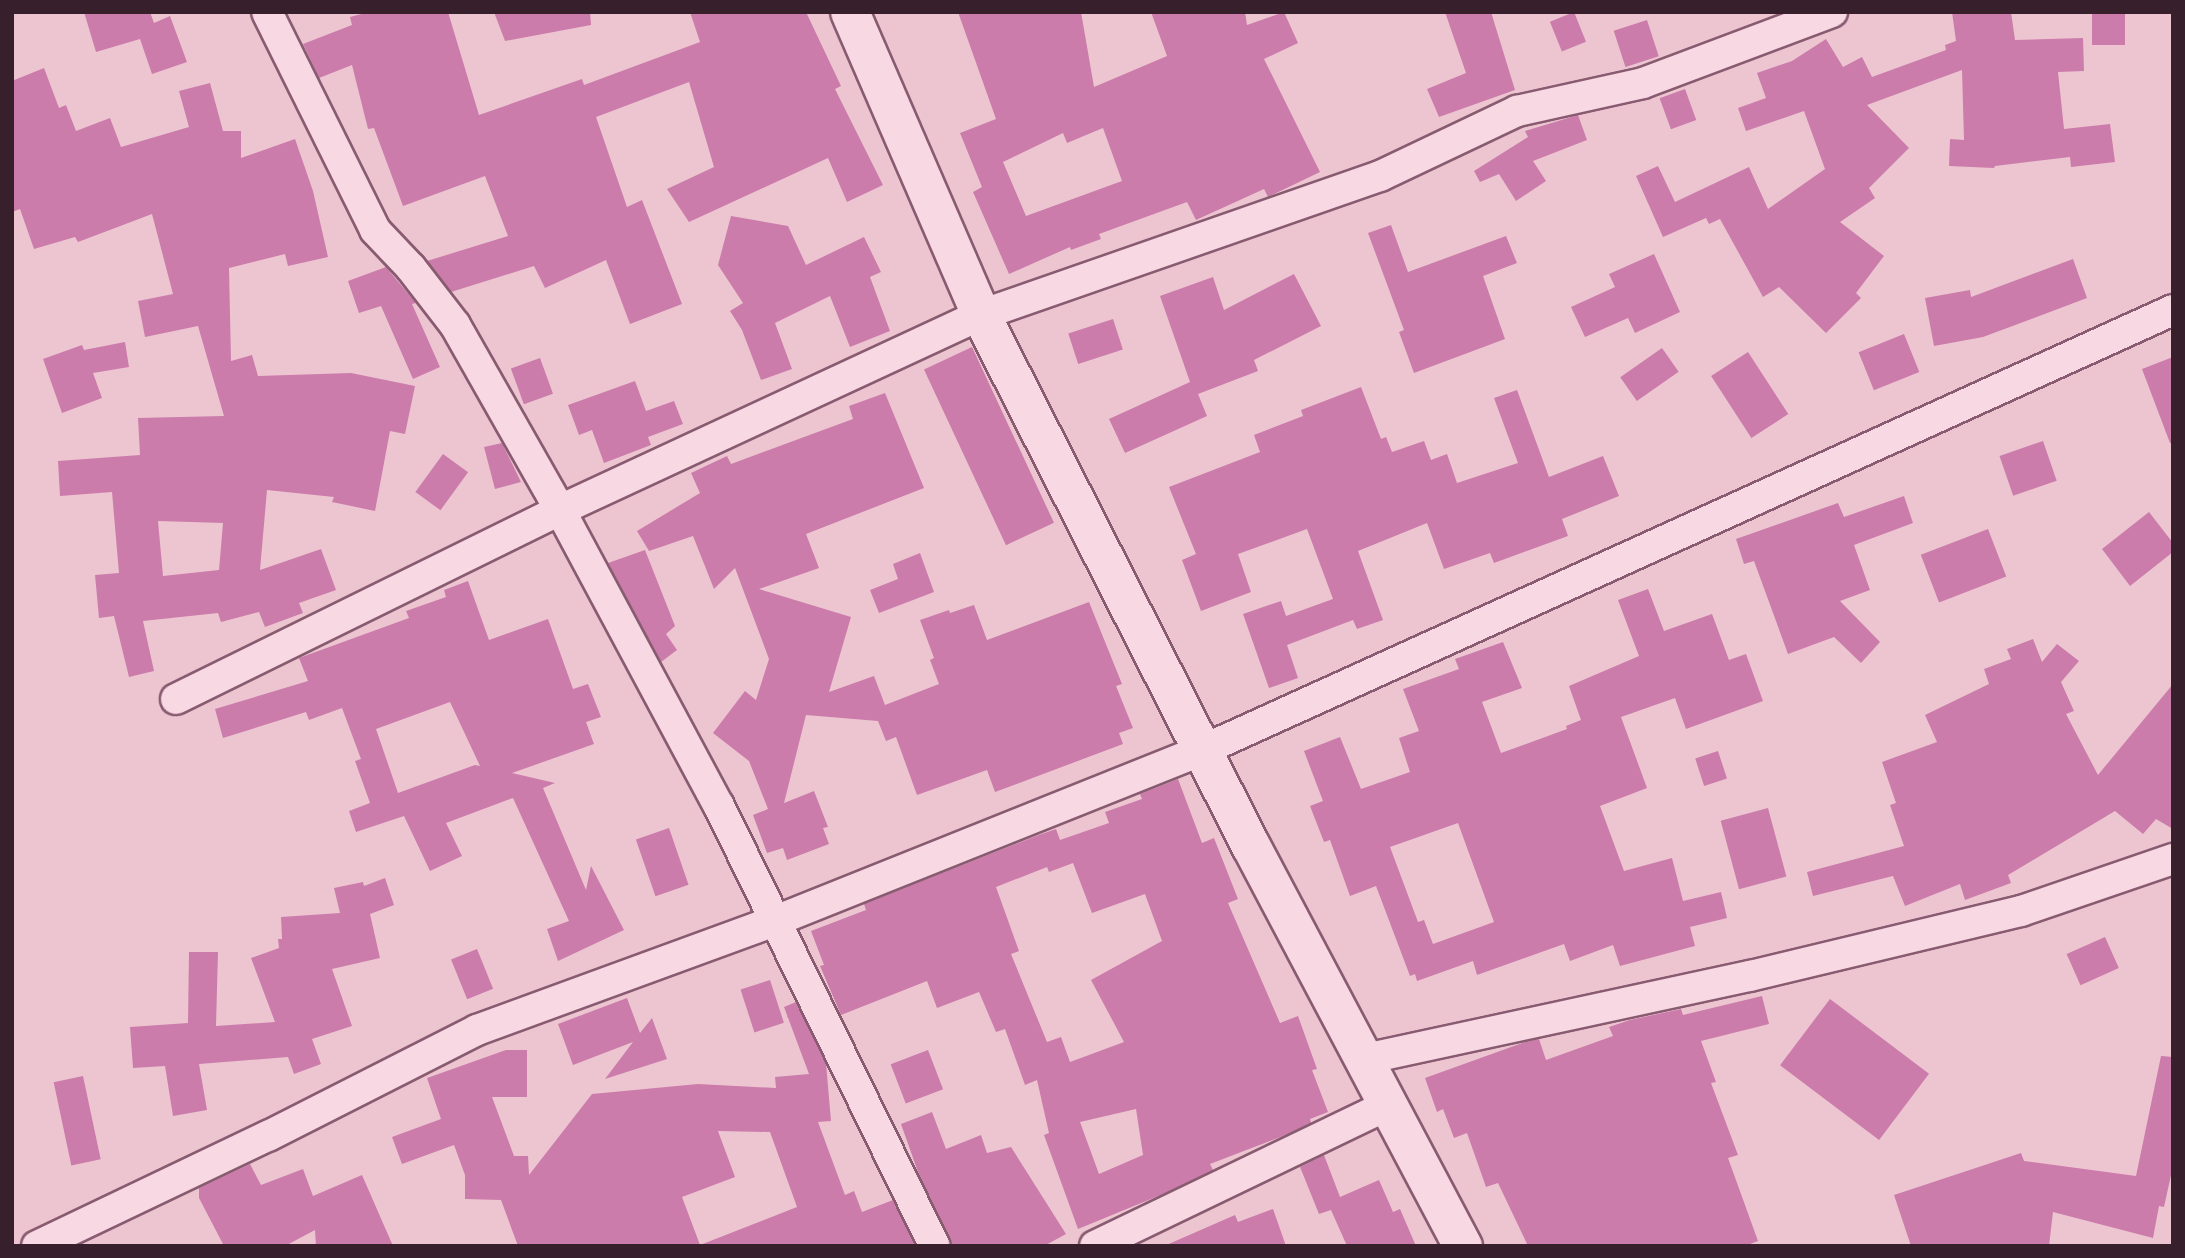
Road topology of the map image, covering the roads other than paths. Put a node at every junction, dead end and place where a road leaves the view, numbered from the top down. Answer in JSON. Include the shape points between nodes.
{"nodes":[{"id":1,"x":267,"y":12,"type":"edge"},
{"id":2,"x":850,"y":12,"type":"edge"},
{"id":3,"x":1832,"y":12,"type":"edge"},
{"id":4,"x":2173,"y":310,"type":"edge"},
{"id":5,"x":981,"y":315,"type":"junction"},
{"id":6,"x":560,"y":510,"type":"junction"},
{"id":7,"x":176,"y":699,"type":"dead end"},
{"id":8,"x":1203,"y":750,"type":"junction"},
{"id":9,"x":2173,"y":859,"type":"edge"},
{"id":10,"x":775,"y":920,"type":"junction"},
{"id":11,"x":1365,"y":1059,"type":"junction"},
{"id":12,"x":1388,"y":1105,"type":"junction"},
{"id":13,"x":37,"y":1246,"type":"edge"},
{"id":14,"x":935,"y":1246,"type":"edge"},
{"id":15,"x":1095,"y":1246,"type":"edge"},
{"id":16,"x":1463,"y":1246,"type":"edge"}],
"edges":[{"from":1,"to":6,"type":"street","via":[[374,230],[411,268],[455,325]]},
{"from":2,"to":5,"type":"street"},
{"from":3,"to":5,"type":"street","via":[[1643,83],[1517,111],[1380,176]]},
{"from":4,"to":8,"type":"street"},
{"from":5,"to":6,"type":"street"},
{"from":5,"to":8,"type":"street"},
{"from":6,"to":7,"type":"street"},
{"from":6,"to":10,"type":"street"},
{"from":8,"to":10,"type":"street"},
{"from":8,"to":11,"type":"street"},
{"from":9,"to":11,"type":"street","via":[[2021,911],[1749,976]]},
{"from":10,"to":13,"type":"street","via":[[477,1030]]},
{"from":10,"to":14,"type":"street"},
{"from":11,"to":12,"type":"street"},
{"from":12,"to":15,"type":"street"},
{"from":12,"to":16,"type":"street"}]}
